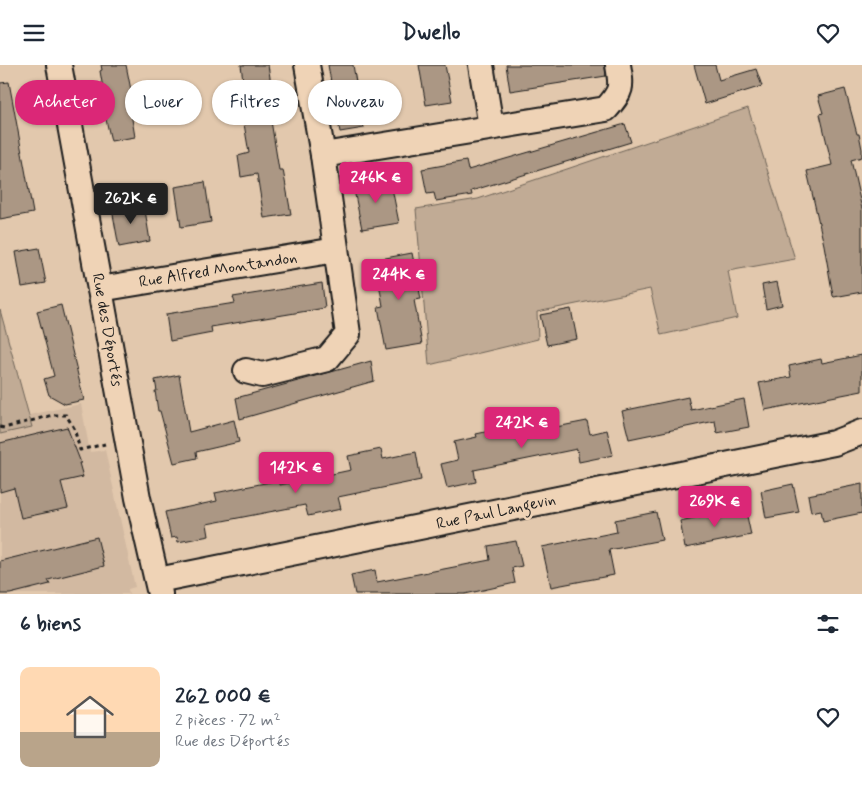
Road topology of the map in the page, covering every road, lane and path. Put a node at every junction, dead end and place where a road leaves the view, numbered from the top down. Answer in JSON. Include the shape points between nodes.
{"nodes":[{"id":1,"x":58,"y":65,"type":"edge"},
{"id":2,"x":307,"y":65,"type":"edge"},
{"id":3,"x":481,"y":65,"type":"edge"},
{"id":4,"x":618,"y":65,"type":"edge"},
{"id":5,"x":491,"y":127,"type":"junction"},
{"id":6,"x":323,"y":155,"type":"junction"},
{"id":7,"x":336,"y":250,"type":"junction"},
{"id":8,"x":100,"y":289,"type":"junction"},
{"id":9,"x":246,"y":371,"type":"dead end"},
{"id":10,"x":0,"y":427,"type":"edge"},
{"id":11,"x":862,"y":432,"type":"edge"},
{"id":12,"x":127,"y":438,"type":"junction"},
{"id":13,"x":834,"y":443,"type":"junction"},
{"id":14,"x":862,"y":447,"type":"edge"},
{"id":15,"x":159,"y":587,"type":"edge"}],
"edges":[{"from":1,"to":8,"type":"street","name":"Rue des Déportés"},
{"from":2,"to":6,"type":"street"},
{"from":3,"to":5,"type":"street"},
{"from":4,"to":5,"type":"street","via":[[621,87],[606,109]]},
{"from":5,"to":6,"type":"street"},
{"from":6,"to":7,"type":"street"},
{"from":7,"to":8,"type":"street","name":"Rue Alfred Montandon"},
{"from":7,"to":9,"type":"street","via":[[348,334],[327,359],[262,375]]},
{"from":8,"to":12,"type":"street","name":"Rue des Déportés"},
{"from":10,"to":12,"type":"path","via":[[66,415],[74,428],[80,450]]},
{"from":11,"to":13,"type":"street"},
{"from":12,"to":15,"type":"street","name":"Rue des Déportés"},
{"from":13,"to":14,"type":"street"},
{"from":13,"to":15,"type":"street","name":"Rue Paul Langevin"}]}
